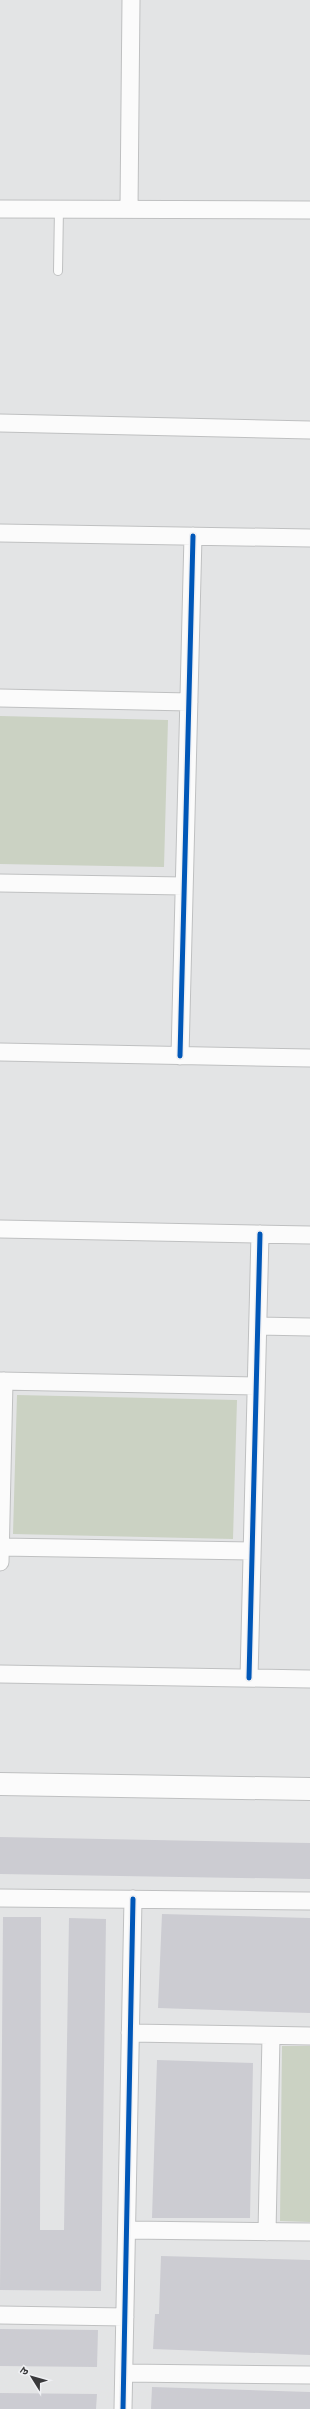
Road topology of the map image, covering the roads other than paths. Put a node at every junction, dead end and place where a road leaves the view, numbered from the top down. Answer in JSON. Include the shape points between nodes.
{"nodes":[{"id":1,"x":131,"y":0,"type":"edge"},
{"id":2,"x":59,"y":208,"type":"junction"},
{"id":3,"x":129,"y":208,"type":"junction"},
{"id":4,"x":0,"y":209,"type":"edge"},
{"id":5,"x":310,"y":210,"type":"edge"},
{"id":6,"x":58,"y":271,"type":"dead end"},
{"id":7,"x":0,"y":423,"type":"edge"},
{"id":8,"x":310,"y":430,"type":"edge"},
{"id":9,"x":0,"y":532,"type":"edge"},
{"id":10,"x":193,"y":536,"type":"junction"},
{"id":11,"x":310,"y":538,"type":"edge"},
{"id":12,"x":0,"y":698,"type":"edge"},
{"id":13,"x":189,"y":702,"type":"junction"},
{"id":14,"x":0,"y":883,"type":"edge"},
{"id":15,"x":184,"y":886,"type":"junction"},
{"id":16,"x":0,"y":1052,"type":"edge"},
{"id":17,"x":180,"y":1056,"type":"junction"},
{"id":18,"x":310,"y":1058,"type":"edge"},
{"id":19,"x":0,"y":1229,"type":"edge"},
{"id":20,"x":260,"y":1234,"type":"junction"},
{"id":21,"x":310,"y":1235,"type":"edge"},
{"id":22,"x":258,"y":1326,"type":"junction"},
{"id":23,"x":310,"y":1327,"type":"edge"},
{"id":24,"x":2,"y":1381,"type":"edge"},
{"id":25,"x":256,"y":1386,"type":"junction"},
{"id":26,"x":0,"y":1547,"type":"edge"},
{"id":27,"x":252,"y":1551,"type":"junction"},
{"id":28,"x":0,"y":1562,"type":"edge"},
{"id":29,"x":0,"y":1674,"type":"edge"},
{"id":30,"x":249,"y":1678,"type":"junction"},
{"id":31,"x":310,"y":1679,"type":"edge"},
{"id":32,"x":0,"y":1784,"type":"edge"},
{"id":33,"x":310,"y":1789,"type":"edge"},
{"id":34,"x":0,"y":1898,"type":"edge"},
{"id":35,"x":133,"y":1900,"type":"junction"},
{"id":36,"x":310,"y":1901,"type":"edge"},
{"id":37,"x":130,"y":2034,"type":"junction"},
{"id":38,"x":271,"y":2036,"type":"junction"},
{"id":39,"x":310,"y":2036,"type":"edge"},
{"id":40,"x":127,"y":2230,"type":"junction"},
{"id":41,"x":267,"y":2232,"type":"junction"},
{"id":42,"x":310,"y":2232,"type":"edge"},
{"id":43,"x":0,"y":2315,"type":"edge"},
{"id":44,"x":125,"y":2317,"type":"junction"},
{"id":45,"x":124,"y":2373,"type":"junction"},
{"id":46,"x":310,"y":2376,"type":"edge"},
{"id":47,"x":123,"y":2409,"type":"edge"}],
"edges":[{"from":1,"to":3,"type":"street"},
{"from":2,"to":3,"type":"street"},
{"from":2,"to":4,"type":"street"},
{"from":2,"to":6,"type":"lane"},
{"from":3,"to":5,"type":"street"},
{"from":7,"to":8,"type":"street"},
{"from":9,"to":10,"type":"street"},
{"from":10,"to":11,"type":"street"},
{"from":10,"to":13,"type":"street"},
{"from":12,"to":13,"type":"street"},
{"from":13,"to":15,"type":"street"},
{"from":14,"to":15,"type":"street"},
{"from":15,"to":17,"type":"street"},
{"from":16,"to":17,"type":"street"},
{"from":17,"to":18,"type":"street"},
{"from":19,"to":20,"type":"street"},
{"from":20,"to":21,"type":"street"},
{"from":20,"to":22,"type":"street"},
{"from":22,"to":23,"type":"street"},
{"from":22,"to":25,"type":"street"},
{"from":24,"to":25,"type":"street"},
{"from":24,"to":26,"type":"street"},
{"from":25,"to":27,"type":"street"},
{"from":26,"to":27,"type":"street"},
{"from":26,"to":28,"type":"street"},
{"from":27,"to":30,"type":"street"},
{"from":29,"to":30,"type":"street"},
{"from":30,"to":31,"type":"street"},
{"from":32,"to":33,"type":"main road"},
{"from":34,"to":35,"type":"street"},
{"from":35,"to":36,"type":"street"},
{"from":35,"to":37,"type":"street"},
{"from":37,"to":38,"type":"street"},
{"from":37,"to":40,"type":"street"},
{"from":38,"to":39,"type":"street"},
{"from":38,"to":41,"type":"street"},
{"from":40,"to":41,"type":"street"},
{"from":40,"to":44,"type":"street"},
{"from":41,"to":42,"type":"street"},
{"from":43,"to":44,"type":"street"},
{"from":44,"to":45,"type":"street"},
{"from":45,"to":46,"type":"street"},
{"from":45,"to":47,"type":"street"}]}
